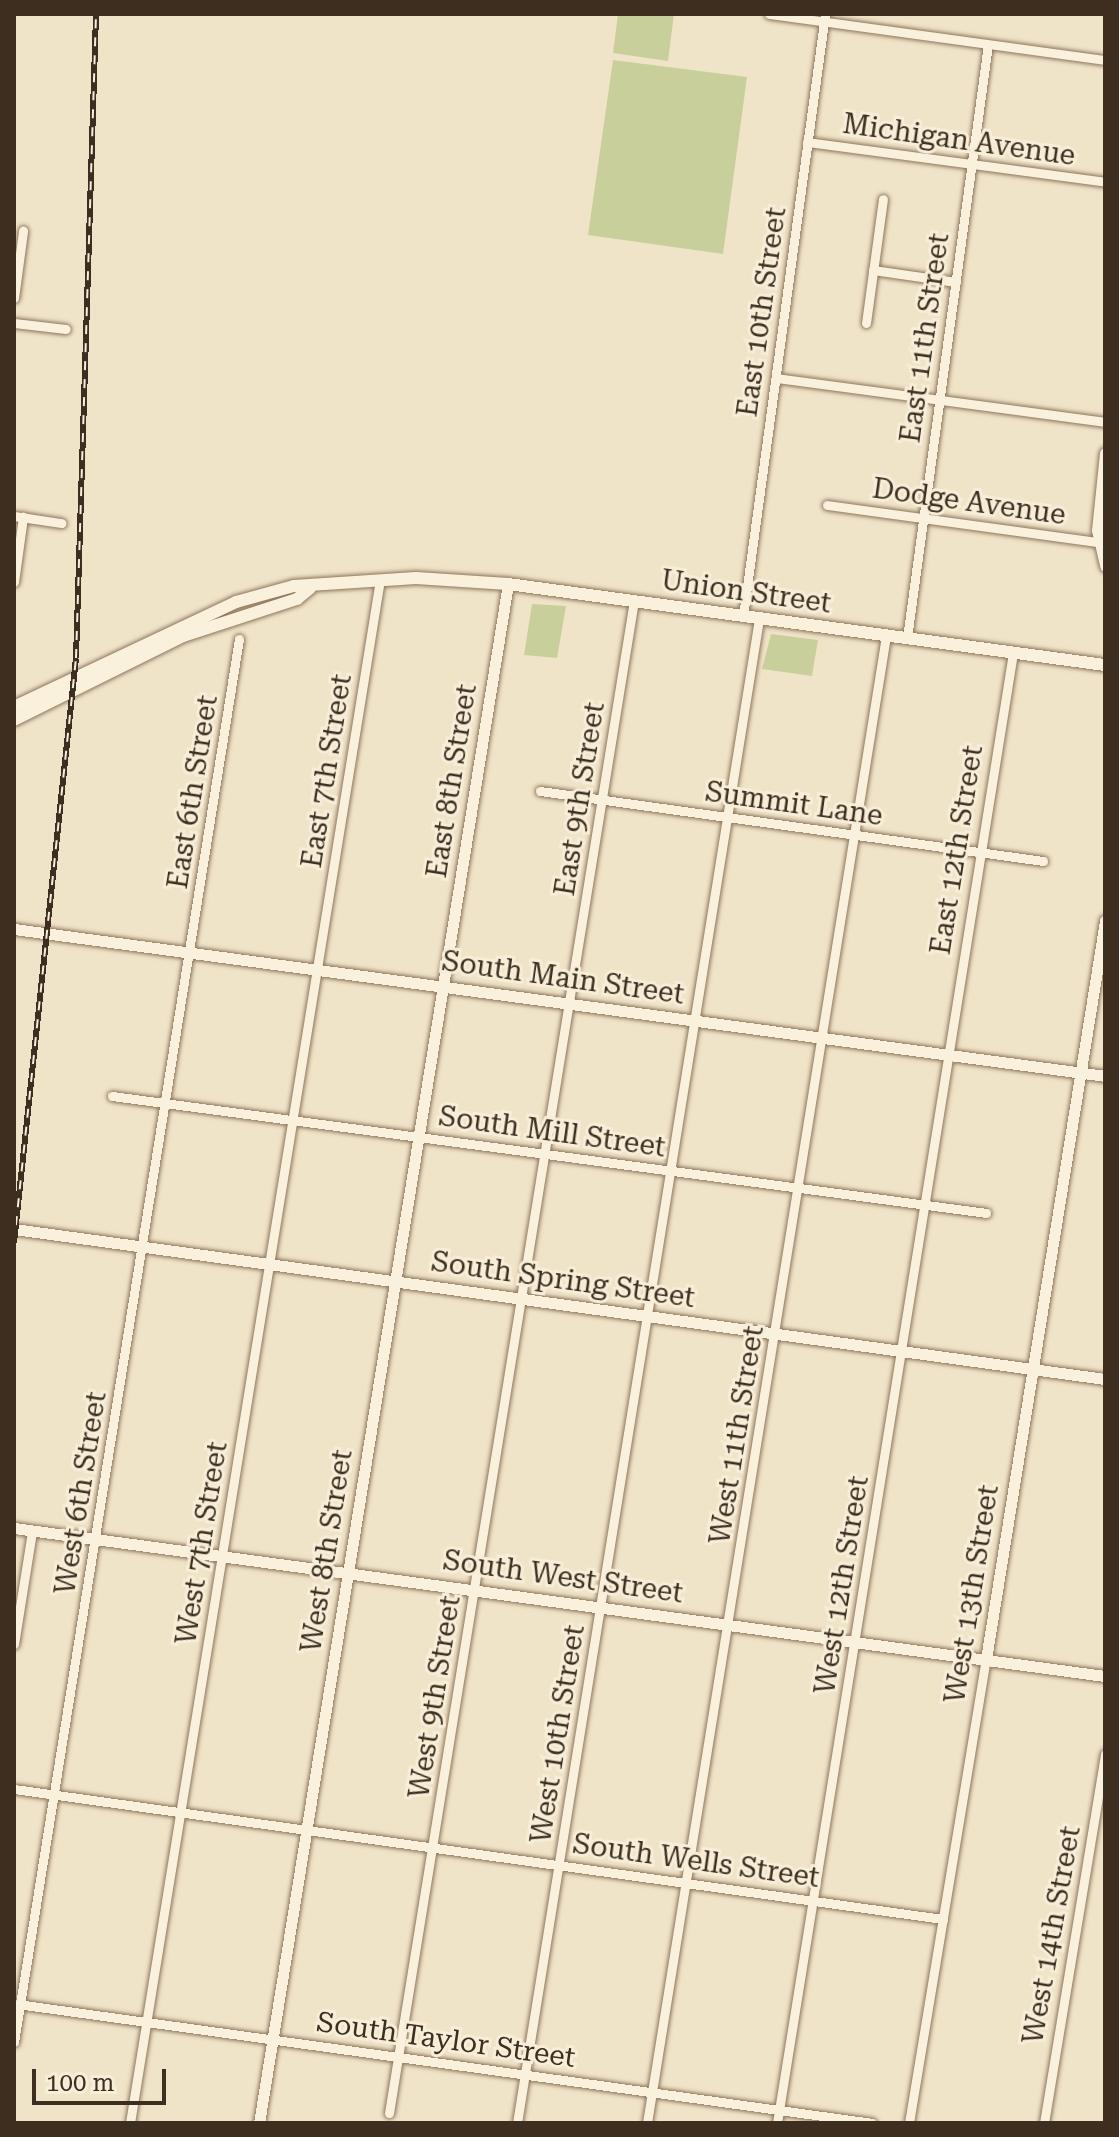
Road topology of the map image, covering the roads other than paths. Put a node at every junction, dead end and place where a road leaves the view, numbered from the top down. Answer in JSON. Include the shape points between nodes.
{"nodes":[{"id":1,"x":769,"y":14,"type":"edge"},
{"id":2,"x":824,"y":18,"type":"edge"},
{"id":3,"x":988,"y":44,"type":"junction"},
{"id":4,"x":1105,"y":60,"type":"edge"},
{"id":5,"x":807,"y":142,"type":"junction"},
{"id":6,"x":971,"y":164,"type":"junction"},
{"id":7,"x":1105,"y":182,"type":"edge"},
{"id":8,"x":883,"y":199,"type":"dead end"},
{"id":9,"x":23,"y":231,"type":"dead end"},
{"id":10,"x":873,"y":270,"type":"junction"},
{"id":11,"x":956,"y":282,"type":"junction"},
{"id":12,"x":14,"y":298,"type":"edge"},
{"id":13,"x":14,"y":323,"type":"edge"},
{"id":14,"x":866,"y":323,"type":"dead end"},
{"id":15,"x":66,"y":329,"type":"dead end"},
{"id":16,"x":776,"y":378,"type":"junction"},
{"id":17,"x":938,"y":400,"type":"junction"},
{"id":18,"x":1105,"y":422,"type":"edge"},
{"id":19,"x":1105,"y":453,"type":"edge"},
{"id":20,"x":827,"y":505,"type":"dead end"},
{"id":21,"x":18,"y":517,"type":"edge"},
{"id":22,"x":924,"y":518,"type":"junction"},
{"id":23,"x":61,"y":523,"type":"dead end"},
{"id":24,"x":1102,"y":542,"type":"edge"},
{"id":25,"x":1105,"y":566,"type":"edge"},
{"id":26,"x":380,"y":579,"type":"junction"},
{"id":27,"x":14,"y":582,"type":"edge"},
{"id":28,"x":508,"y":584,"type":"junction"},
{"id":29,"x":310,"y":588,"type":"junction"},
{"id":30,"x":634,"y":601,"type":"junction"},
{"id":31,"x":743,"y":616,"type":"junction"},
{"id":32,"x":759,"y":619,"type":"junction"},
{"id":33,"x":886,"y":636,"type":"junction"},
{"id":34,"x":907,"y":638,"type":"junction"},
{"id":35,"x":239,"y":639,"type":"dead end"},
{"id":36,"x":1013,"y":653,"type":"junction"},
{"id":37,"x":1105,"y":665,"type":"edge"},
{"id":38,"x":14,"y":707,"type":"edge"},
{"id":39,"x":14,"y":720,"type":"edge"},
{"id":40,"x":540,"y":791,"type":"dead end"},
{"id":41,"x":603,"y":800,"type":"junction"},
{"id":42,"x":728,"y":817,"type":"junction"},
{"id":43,"x":855,"y":834,"type":"junction"},
{"id":44,"x":981,"y":851,"type":"junction"},
{"id":45,"x":1043,"y":861,"type":"dead end"},
{"id":46,"x":1105,"y":921,"type":"edge"},
{"id":47,"x":14,"y":929,"type":"edge"},
{"id":48,"x":190,"y":952,"type":"junction"},
{"id":49,"x":317,"y":969,"type":"junction"},
{"id":50,"x":443,"y":986,"type":"junction"},
{"id":51,"x":569,"y":1003,"type":"junction"},
{"id":52,"x":696,"y":1020,"type":"junction"},
{"id":53,"x":823,"y":1037,"type":"junction"},
{"id":54,"x":950,"y":1054,"type":"junction"},
{"id":55,"x":1081,"y":1072,"type":"junction"},
{"id":56,"x":1105,"y":1076,"type":"edge"},
{"id":57,"x":112,"y":1096,"type":"dead end"},
{"id":58,"x":165,"y":1103,"type":"junction"},
{"id":59,"x":294,"y":1120,"type":"junction"},
{"id":60,"x":419,"y":1136,"type":"junction"},
{"id":61,"x":546,"y":1154,"type":"junction"},
{"id":62,"x":672,"y":1171,"type":"junction"},
{"id":63,"x":799,"y":1188,"type":"junction"},
{"id":64,"x":925,"y":1205,"type":"junction"},
{"id":65,"x":986,"y":1213,"type":"dead end"},
{"id":66,"x":14,"y":1229,"type":"edge"},
{"id":67,"x":144,"y":1247,"type":"junction"},
{"id":68,"x":269,"y":1264,"type":"junction"},
{"id":69,"x":396,"y":1281,"type":"junction"},
{"id":70,"x":522,"y":1297,"type":"junction"},
{"id":71,"x":648,"y":1315,"type":"junction"},
{"id":72,"x":775,"y":1333,"type":"junction"},
{"id":73,"x":902,"y":1351,"type":"junction"},
{"id":74,"x":1033,"y":1369,"type":"junction"},
{"id":75,"x":1105,"y":1379,"type":"edge"},
{"id":76,"x":14,"y":1528,"type":"edge"},
{"id":77,"x":32,"y":1531,"type":"junction"},
{"id":78,"x":96,"y":1539,"type":"junction"},
{"id":79,"x":221,"y":1556,"type":"junction"},
{"id":80,"x":348,"y":1572,"type":"junction"},
{"id":81,"x":475,"y":1589,"type":"junction"},
{"id":82,"x":601,"y":1606,"type":"junction"},
{"id":83,"x":729,"y":1624,"type":"junction"},
{"id":84,"x":856,"y":1642,"type":"junction"},
{"id":85,"x":14,"y":1644,"type":"edge"},
{"id":86,"x":986,"y":1659,"type":"junction"},
{"id":87,"x":1105,"y":1676,"type":"edge"},
{"id":88,"x":1105,"y":1754,"type":"edge"},
{"id":89,"x":14,"y":1789,"type":"edge"},
{"id":90,"x":55,"y":1795,"type":"junction"},
{"id":91,"x":181,"y":1812,"type":"junction"},
{"id":92,"x":306,"y":1830,"type":"junction"},
{"id":93,"x":433,"y":1847,"type":"junction"},
{"id":94,"x":559,"y":1864,"type":"junction"},
{"id":95,"x":687,"y":1882,"type":"junction"},
{"id":96,"x":814,"y":1900,"type":"junction"},
{"id":97,"x":943,"y":1919,"type":"junction"},
{"id":98,"x":17,"y":2004,"type":"edge"},
{"id":99,"x":147,"y":2022,"type":"junction"},
{"id":100,"x":273,"y":2038,"type":"junction"},
{"id":101,"x":14,"y":2042,"type":"edge"},
{"id":102,"x":399,"y":2056,"type":"junction"},
{"id":103,"x":525,"y":2074,"type":"junction"},
{"id":104,"x":653,"y":2092,"type":"junction"},
{"id":105,"x":780,"y":2109,"type":"junction"},
{"id":106,"x":389,"y":2113,"type":"dead end"},
{"id":107,"x":130,"y":2123,"type":"edge"},
{"id":108,"x":259,"y":2123,"type":"edge"},
{"id":109,"x":517,"y":2123,"type":"edge"},
{"id":110,"x":647,"y":2123,"type":"edge"},
{"id":111,"x":777,"y":2123,"type":"edge"},
{"id":112,"x":872,"y":2123,"type":"edge"},
{"id":113,"x":909,"y":2123,"type":"edge"},
{"id":114,"x":1044,"y":2123,"type":"edge"}],
"edges":[{"from":1,"to":2,"type":"street"},
{"from":2,"to":3,"type":"street"},
{"from":2,"to":5,"type":"street","name":"East 10th Street"},
{"from":3,"to":4,"type":"street"},
{"from":3,"to":6,"type":"street","name":"East 11th Street"},
{"from":5,"to":6,"type":"street","name":"Michigan Avenue"},
{"from":5,"to":16,"type":"street","name":"East 10th Street"},
{"from":6,"to":7,"type":"street","name":"Michigan Avenue"},
{"from":6,"to":11,"type":"street","name":"East 11th Street"},
{"from":8,"to":10,"type":"street"},
{"from":9,"to":12,"type":"street"},
{"from":10,"to":11,"type":"street"},
{"from":10,"to":14,"type":"street"},
{"from":11,"to":17,"type":"street","name":"East 11th Street"},
{"from":13,"to":15,"type":"street"},
{"from":16,"to":17,"type":"street"},
{"from":16,"to":31,"type":"street","name":"East 10th Street"},
{"from":17,"to":18,"type":"street"},
{"from":17,"to":22,"type":"street","name":"East 11th Street"},
{"from":19,"to":24,"type":"street"},
{"from":20,"to":22,"type":"street","name":"Dodge Avenue"},
{"from":21,"to":23,"type":"street"},
{"from":21,"to":27,"type":"street"},
{"from":22,"to":24,"type":"street","name":"Dodge Avenue"},
{"from":22,"to":34,"type":"street","name":"East 11th Street"},
{"from":24,"to":25,"type":"street"},
{"from":26,"to":28,"type":"main road","name":"Union Street"},
{"from":26,"to":29,"type":"main road","name":"Union Street"},
{"from":26,"to":49,"type":"street","name":"East 7th Street"},
{"from":28,"to":30,"type":"main road","name":"Union Street"},
{"from":28,"to":50,"type":"street","name":"East 8th Street"},
{"from":29,"to":38,"type":"main road","name":"Union Street","via":[[294,586],[199,615]]},
{"from":29,"to":39,"type":"main road","via":[[297,599],[194,631]]},
{"from":30,"to":31,"type":"main road","name":"Union Street"},
{"from":30,"to":41,"type":"street","name":"East 9th Street"},
{"from":31,"to":32,"type":"main road","name":"Union Street"},
{"from":32,"to":33,"type":"main road","name":"Union Street"},
{"from":32,"to":42,"type":"street"},
{"from":33,"to":34,"type":"main road","name":"Union Street"},
{"from":33,"to":43,"type":"street"},
{"from":34,"to":36,"type":"main road","name":"Union Street"},
{"from":35,"to":48,"type":"street","name":"East 6th Street"},
{"from":36,"to":37,"type":"main road","name":"Union Street"},
{"from":36,"to":44,"type":"street","name":"East 12th Street"},
{"from":40,"to":41,"type":"street","name":"Summit Lane"},
{"from":41,"to":42,"type":"street","name":"Summit Lane"},
{"from":41,"to":51,"type":"street","name":"East 9th Street"},
{"from":42,"to":43,"type":"street","name":"Summit Lane"},
{"from":42,"to":52,"type":"street"},
{"from":43,"to":44,"type":"street","name":"Summit Lane"},
{"from":43,"to":53,"type":"street"},
{"from":44,"to":45,"type":"street","name":"Summit Lane"},
{"from":44,"to":54,"type":"street","name":"East 12th Street"},
{"from":46,"to":55,"type":"street","name":"West 13th Street"},
{"from":47,"to":48,"type":"street","name":"South Main Street"},
{"from":48,"to":49,"type":"street","name":"South Main Street"},
{"from":48,"to":58,"type":"street","name":"West 6th Street"},
{"from":49,"to":50,"type":"street","name":"South Main Street"},
{"from":49,"to":59,"type":"street","name":"West 7th Street"},
{"from":50,"to":51,"type":"street","name":"South Main Street"},
{"from":50,"to":60,"type":"street","name":"West 8th Street"},
{"from":51,"to":52,"type":"street","name":"South Main Street"},
{"from":51,"to":61,"type":"street","name":"West 9th Street"},
{"from":52,"to":53,"type":"street","name":"South Main Street"},
{"from":52,"to":62,"type":"street","name":"West 10th Street"},
{"from":53,"to":54,"type":"street","name":"South Main Street"},
{"from":53,"to":63,"type":"street","name":"West 11th Street"},
{"from":54,"to":55,"type":"street","name":"South Main Street"},
{"from":54,"to":64,"type":"street","name":"West 12th Street"},
{"from":55,"to":56,"type":"street","name":"South Main Street"},
{"from":55,"to":74,"type":"street","name":"West 13th Street"},
{"from":57,"to":58,"type":"street","name":"South Mill Street"},
{"from":58,"to":59,"type":"street","name":"South Mill Street"},
{"from":58,"to":67,"type":"street","name":"West 6th Street"},
{"from":59,"to":60,"type":"street","name":"South Mill Street"},
{"from":59,"to":68,"type":"street","name":"West 7th Street"},
{"from":60,"to":61,"type":"street","name":"South Mill Street"},
{"from":60,"to":69,"type":"street","name":"West 8th Street"},
{"from":61,"to":62,"type":"street","name":"South Mill Street"},
{"from":61,"to":70,"type":"street","name":"West 9th Street"},
{"from":62,"to":63,"type":"street","name":"South Mill Street"},
{"from":62,"to":71,"type":"street","name":"West 10th Street"},
{"from":63,"to":64,"type":"street","name":"South Mill Street"},
{"from":63,"to":72,"type":"street","name":"West 11th Street"},
{"from":64,"to":65,"type":"street","name":"South Mill Street"},
{"from":64,"to":73,"type":"street","name":"West 12th Street"},
{"from":66,"to":67,"type":"street","name":"South Spring Street"},
{"from":67,"to":68,"type":"street","name":"South Spring Street"},
{"from":67,"to":78,"type":"street","name":"West 6th Street"},
{"from":68,"to":69,"type":"street","name":"South Spring Street"},
{"from":68,"to":79,"type":"street","name":"West 7th Street"},
{"from":69,"to":70,"type":"street","name":"South Spring Street"},
{"from":69,"to":80,"type":"street","name":"West 8th Street"},
{"from":70,"to":71,"type":"street","name":"South Spring Street"},
{"from":70,"to":81,"type":"street","name":"West 9th Street"},
{"from":71,"to":72,"type":"street","name":"South Spring Street"},
{"from":71,"to":82,"type":"street","name":"West 10th Street"},
{"from":72,"to":73,"type":"street","name":"South Spring Street"},
{"from":72,"to":83,"type":"street","name":"West 11th Street"},
{"from":73,"to":74,"type":"street","name":"South Spring Street"},
{"from":73,"to":84,"type":"street","name":"West 12th Street"},
{"from":74,"to":75,"type":"street","name":"South Spring Street"},
{"from":74,"to":86,"type":"street","name":"West 13th Street"},
{"from":76,"to":77,"type":"street","name":"South West Street"},
{"from":77,"to":78,"type":"street","name":"South West Street"},
{"from":77,"to":85,"type":"street"},
{"from":78,"to":79,"type":"street","name":"South West Street"},
{"from":78,"to":90,"type":"street","name":"West 6th Street"},
{"from":79,"to":80,"type":"street","name":"South West Street"},
{"from":79,"to":91,"type":"street","name":"West 7th Street"},
{"from":80,"to":81,"type":"street","name":"South West Street"},
{"from":80,"to":92,"type":"street","name":"West 8th Street"},
{"from":81,"to":82,"type":"street","name":"South West Street"},
{"from":81,"to":93,"type":"street","name":"West 9th Street"},
{"from":82,"to":83,"type":"street","name":"South West Street"},
{"from":82,"to":94,"type":"street","name":"West 10th Street"},
{"from":83,"to":84,"type":"street","name":"South West Street"},
{"from":83,"to":95,"type":"street","name":"West 11th Street"},
{"from":84,"to":86,"type":"street","name":"South West Street"},
{"from":84,"to":96,"type":"street","name":"West 12th Street"},
{"from":86,"to":87,"type":"street","name":"South West Street"},
{"from":86,"to":97,"type":"street","name":"West 13th Street"},
{"from":88,"to":114,"type":"street","name":"West 14th Street"},
{"from":89,"to":90,"type":"street","name":"South Wells Street"},
{"from":90,"to":91,"type":"street","name":"South Wells Street"},
{"from":90,"to":98,"type":"street","name":"West 6th Street"},
{"from":91,"to":92,"type":"street","name":"South Wells Street"},
{"from":91,"to":99,"type":"street","name":"West 7th Street"},
{"from":92,"to":93,"type":"street","name":"South Wells Street"},
{"from":92,"to":100,"type":"street","name":"West 8th Street"},
{"from":93,"to":94,"type":"street","name":"South Wells Street"},
{"from":93,"to":102,"type":"street","name":"West 9th Street"},
{"from":94,"to":95,"type":"street","name":"South Wells Street"},
{"from":94,"to":103,"type":"street","name":"West 10th Street"},
{"from":95,"to":96,"type":"street","name":"South Wells Street"},
{"from":95,"to":104,"type":"street","name":"West 11th Street"},
{"from":96,"to":97,"type":"street","name":"South Wells Street"},
{"from":96,"to":105,"type":"street","name":"West 12th Street"},
{"from":97,"to":113,"type":"street","name":"West 13th Street"},
{"from":98,"to":99,"type":"street","name":"South Taylor Street"},
{"from":98,"to":101,"type":"street","name":"West 6th Street"},
{"from":99,"to":100,"type":"street","name":"South Taylor Street"},
{"from":99,"to":107,"type":"street","name":"West 7th Street"},
{"from":100,"to":102,"type":"street","name":"South Taylor Street"},
{"from":100,"to":108,"type":"street","name":"West 8th Street"},
{"from":102,"to":103,"type":"street","name":"South Taylor Street"},
{"from":102,"to":106,"type":"street","name":"West 9th Street"},
{"from":103,"to":104,"type":"street","name":"South Taylor Street"},
{"from":103,"to":109,"type":"street","name":"West 10th Street"},
{"from":104,"to":105,"type":"street","name":"South Taylor Street"},
{"from":104,"to":110,"type":"street","name":"West 11th Street"},
{"from":105,"to":111,"type":"street","name":"West 12th Street"},
{"from":105,"to":112,"type":"street","name":"South Taylor Street"}]}
